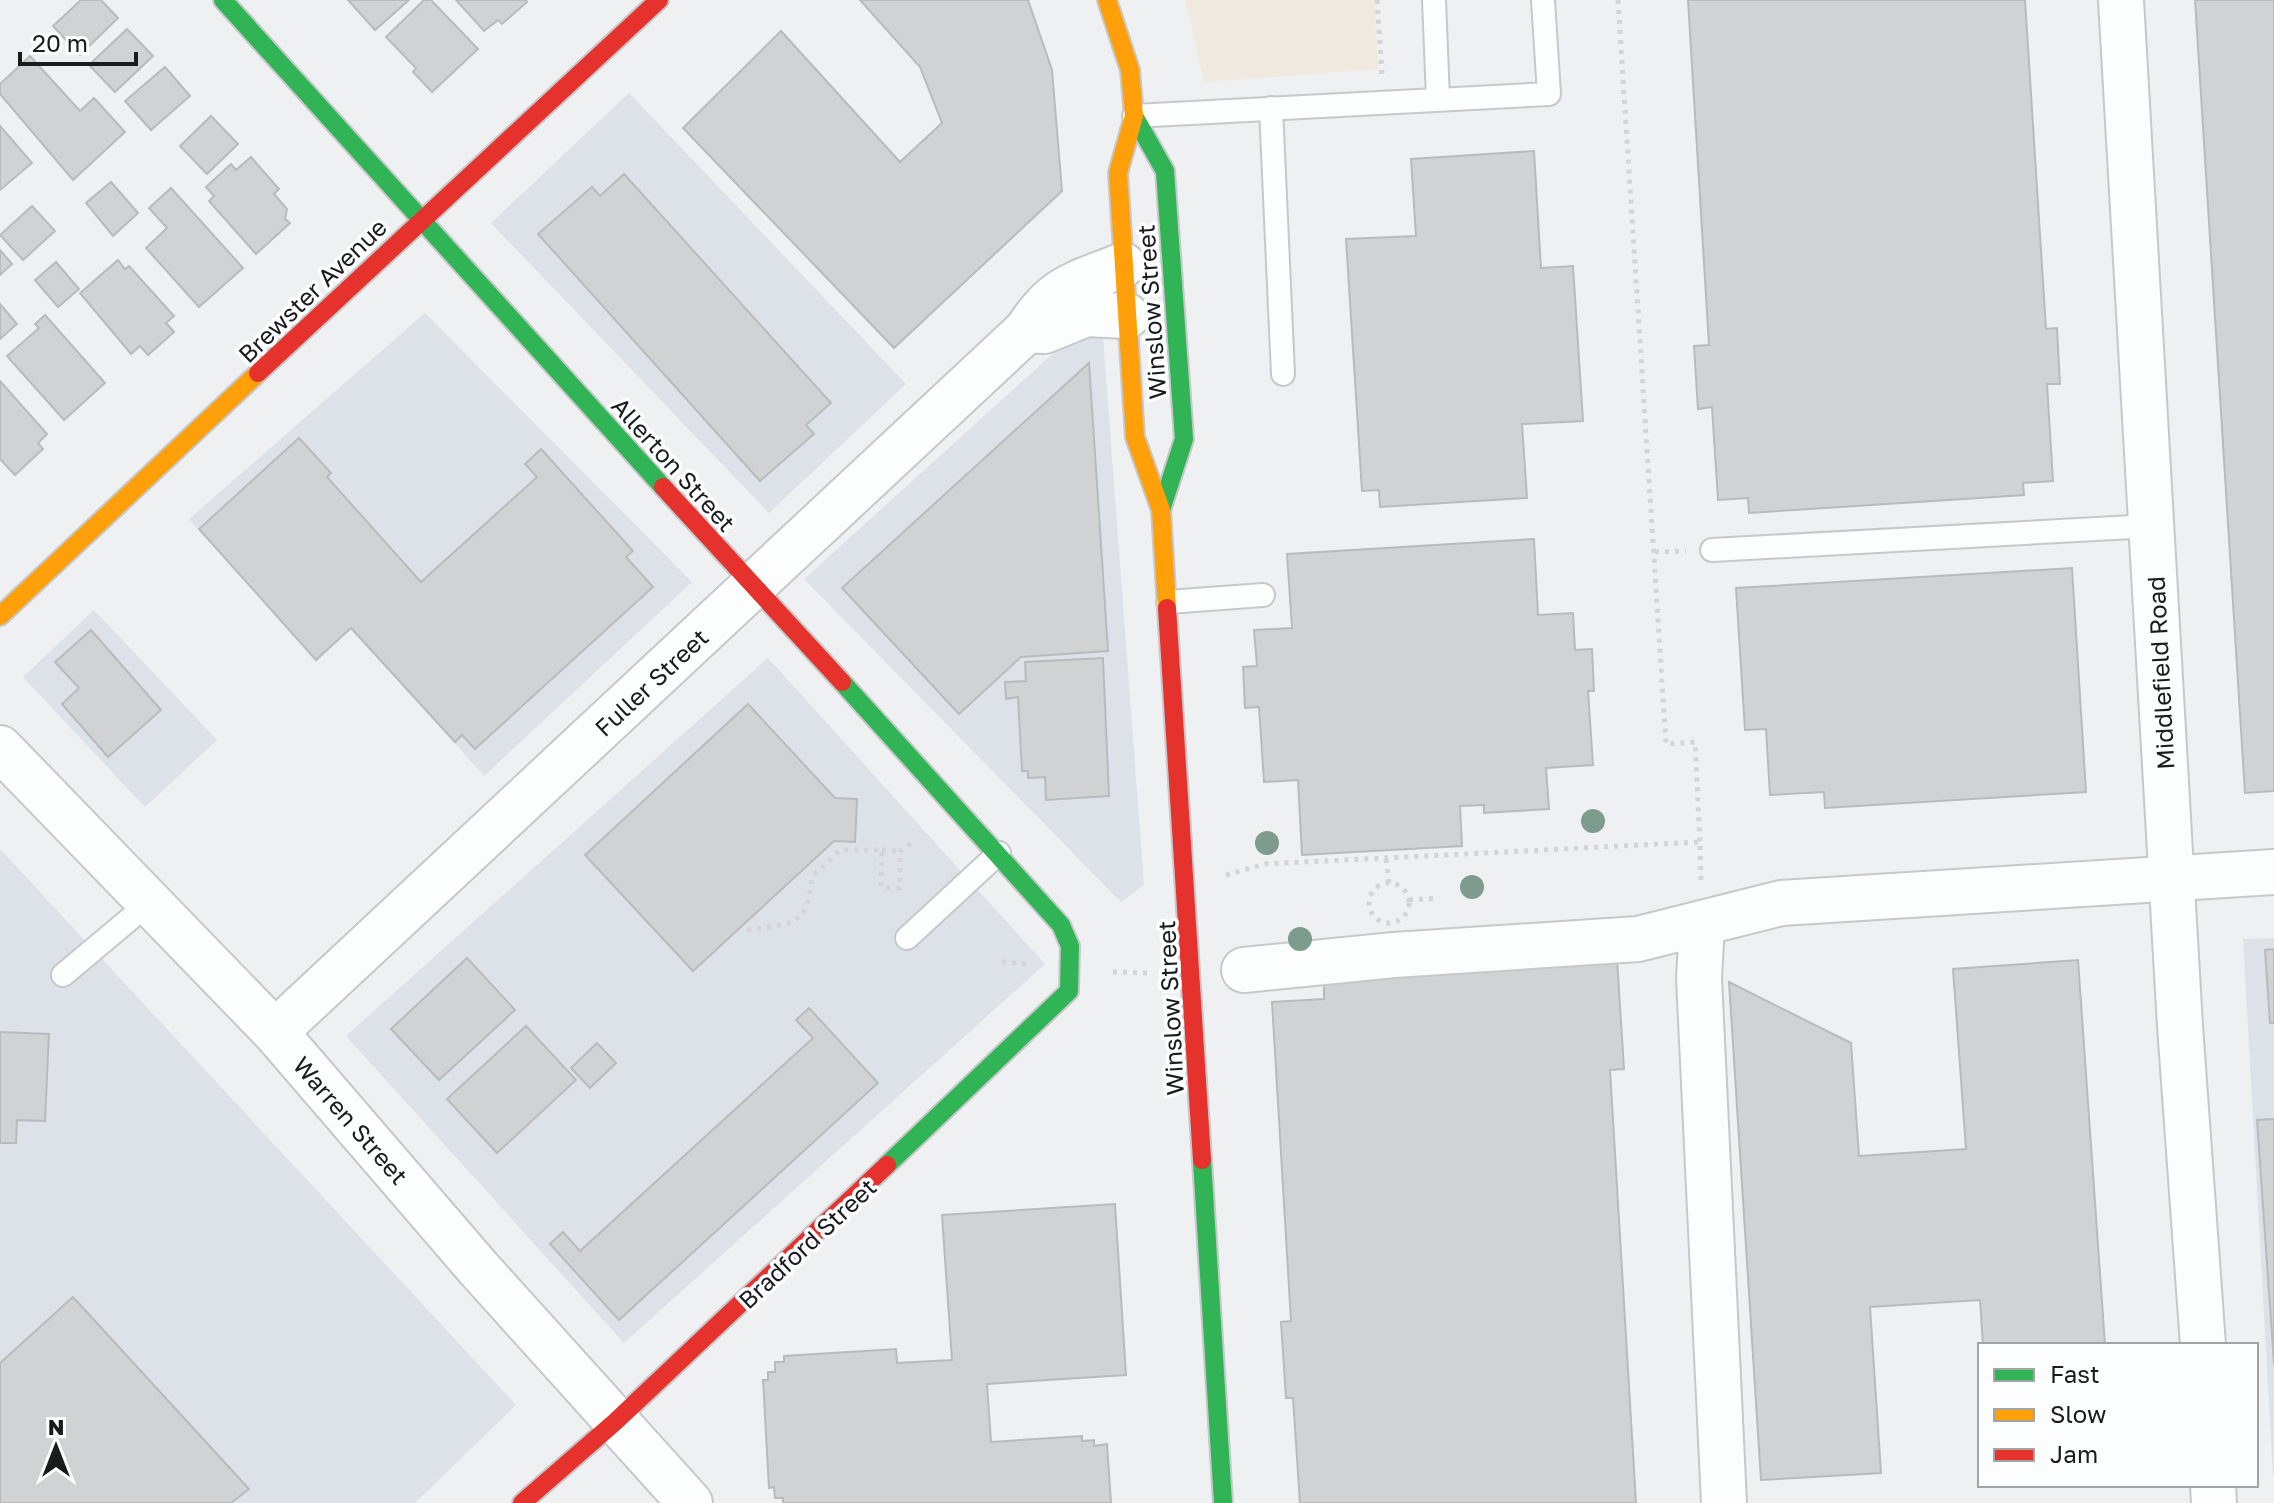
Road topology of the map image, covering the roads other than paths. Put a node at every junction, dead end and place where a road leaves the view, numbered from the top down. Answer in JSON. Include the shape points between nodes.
{"nodes":[{"id":1,"x":223,"y":0,"type":"edge"},
{"id":2,"x":659,"y":0,"type":"edge"},
{"id":3,"x":1107,"y":0,"type":"edge"},
{"id":4,"x":1434,"y":0,"type":"edge"},
{"id":5,"x":1543,"y":0,"type":"edge"},
{"id":6,"x":2121,"y":0,"type":"edge"},
{"id":7,"x":1438,"y":99,"type":"junction"},
{"id":8,"x":1271,"y":108,"type":"junction"},
{"id":9,"x":1134,"y":116,"type":"junction"},
{"id":10,"x":421,"y":217,"type":"junction"},
{"id":11,"x":1123,"y":265,"type":"junction"},
{"id":12,"x":1127,"y":316,"type":"junction"},
{"id":13,"x":1027,"y":330,"type":"junction"},
{"id":14,"x":1283,"y":374,"type":"dead end"},
{"id":15,"x":1161,"y":510,"type":"junction"},
{"id":16,"x":2151,"y":526,"type":"junction"},
{"id":17,"x":1712,"y":550,"type":"dead end"},
{"id":18,"x":752,"y":586,"type":"junction"},
{"id":19,"x":1263,"y":595,"type":"dead end"},
{"id":20,"x":1168,"y":602,"type":"junction"},
{"id":21,"x":0,"y":616,"type":"edge"},
{"id":22,"x":0,"y":748,"type":"edge"},
{"id":23,"x":999,"y":853,"type":"junction"},
{"id":24,"x":2274,"y":872,"type":"edge"},
{"id":25,"x":2171,"y":879,"type":"junction"},
{"id":26,"x":149,"y":903,"type":"junction"},
{"id":27,"x":1702,"y":924,"type":"junction"},
{"id":28,"x":907,"y":938,"type":"dead end"},
{"id":29,"x":1072,"y":968,"type":"joint"},
{"id":30,"x":1244,"y":970,"type":"dead end"},
{"id":31,"x":63,"y":975,"type":"dead end"},
{"id":32,"x":275,"y":1032,"type":"junction"},
{"id":33,"x":2203,"y":1343,"type":"edge"},
{"id":34,"x":615,"y":1422,"type":"junction"},
{"id":35,"x":522,"y":1503,"type":"edge"},
{"id":36,"x":690,"y":1503,"type":"edge"},
{"id":37,"x":1223,"y":1503,"type":"edge"},
{"id":38,"x":1724,"y":1503,"type":"edge"}],
"edges":[{"from":1,"to":10,"type":"street","name":"Allerton Street"},
{"from":2,"to":10,"type":"street","name":"Brewster Avenue"},
{"from":3,"to":9,"type":"street","name":"Winslow Street","via":[[1130,70]]},
{"from":4,"to":7,"type":"lane"},
{"from":5,"to":7,"type":"lane","via":[[1549,94]]},
{"from":6,"to":16,"type":"street","name":"Middlefield Road"},
{"from":7,"to":8,"type":"lane"},
{"from":8,"to":9,"type":"lane"},
{"from":8,"to":14,"type":"lane"},
{"from":9,"to":11,"type":"street","name":"Winslow Street","via":[[1118,173]]},
{"from":9,"to":15,"type":"street","name":"Winslow Street","via":[[1165,171],[1183,423],[1184,439]]},
{"from":10,"to":18,"type":"street","name":"Allerton Street"},
{"from":10,"to":21,"type":"street","name":"Brewster Avenue","via":[[266,370]]},
{"from":11,"to":12,"type":"street","name":"Winslow Street"},
{"from":11,"to":13,"type":"street","name":"Fuller Street","via":[[1061,289]]},
{"from":12,"to":13,"type":"street","via":[[1086,314],[1044,331]]},
{"from":12,"to":15,"type":"street","name":"Winslow Street","via":[[1135,437]]},
{"from":13,"to":18,"type":"street","name":"Fuller Street"},
{"from":15,"to":20,"type":"street","name":"Winslow Street"},
{"from":16,"to":17,"type":"lane"},
{"from":16,"to":25,"type":"street","name":"Middlefield Road"},
{"from":18,"to":23,"type":"street","name":"Allerton Street"},
{"from":18,"to":32,"type":"street","name":"Fuller Street"},
{"from":19,"to":20,"type":"lane"},
{"from":20,"to":37,"type":"street","name":"Winslow Street"},
{"from":22,"to":26,"type":"street","name":"Warren Street"},
{"from":23,"to":28,"type":"lane"},
{"from":23,"to":29,"type":"street","name":"Allerton Street","via":[[1061,925]]},
{"from":24,"to":25,"type":"street"},
{"from":25,"to":27,"type":"street","via":[[1781,903]]},
{"from":25,"to":33,"type":"street","name":"Middlefield Road"},
{"from":26,"to":31,"type":"lane"},
{"from":26,"to":32,"type":"street","name":"Warren Street"},
{"from":27,"to":30,"type":"street","via":[[1638,939],[1569,946]]},
{"from":27,"to":38,"type":"street","via":[[1699,978]]},
{"from":29,"to":34,"type":"street","name":"Bradford Street","via":[[1069,991],[1055,1007]]},
{"from":32,"to":34,"type":"street","name":"Warren Street"},
{"from":34,"to":35,"type":"street","name":"Bradford Street"},
{"from":34,"to":36,"type":"street","name":"Warren Street"}]}
